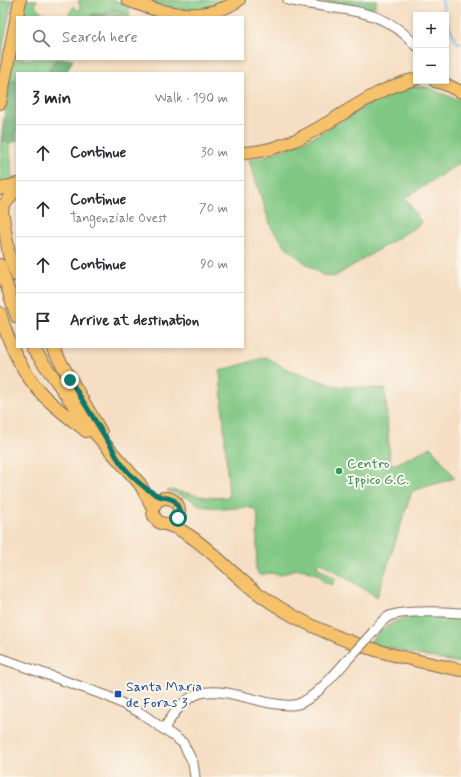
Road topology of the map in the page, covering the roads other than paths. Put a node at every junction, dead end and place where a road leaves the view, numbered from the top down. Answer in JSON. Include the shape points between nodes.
{"nodes":[{"id":1,"x":20,"y":0,"type":"edge"},
{"id":2,"x":128,"y":0,"type":"edge"},
{"id":3,"x":239,"y":0,"type":"edge"},
{"id":4,"x":288,"y":0,"type":"edge"},
{"id":5,"x":17,"y":16,"type":"edge"},
{"id":6,"x":16,"y":21,"type":"edge"},
{"id":7,"x":413,"y":43,"type":"edge"},
{"id":8,"x":413,"y":80,"type":"edge"},
{"id":9,"x":446,"y":84,"type":"edge"},
{"id":10,"x":461,"y":92,"type":"edge"},
{"id":11,"x":0,"y":103,"type":"edge"},
{"id":12,"x":244,"y":153,"type":"edge"},
{"id":13,"x":16,"y":184,"type":"edge"},
{"id":14,"x":0,"y":189,"type":"edge"},
{"id":15,"x":16,"y":189,"type":"edge"},
{"id":16,"x":2,"y":206,"type":"edge"},
{"id":17,"x":0,"y":265,"type":"edge"},
{"id":18,"x":16,"y":273,"type":"edge"},
{"id":19,"x":0,"y":313,"type":"edge"},
{"id":20,"x":16,"y":314,"type":"edge"},
{"id":21,"x":33,"y":348,"type":"edge"},
{"id":22,"x":53,"y":348,"type":"edge"},
{"id":23,"x":116,"y":456,"type":"junction"},
{"id":24,"x":140,"y":484,"type":"junction"},
{"id":25,"x":164,"y":498,"type":"junction"},
{"id":26,"x":153,"y":508,"type":"junction"},
{"id":27,"x":179,"y":515,"type":"junction"},
{"id":28,"x":168,"y":525,"type":"junction"},
{"id":29,"x":194,"y":538,"type":"junction"},
{"id":30,"x":461,"y":613,"type":"edge"},
{"id":31,"x":0,"y":658,"type":"edge"},
{"id":32,"x":461,"y":670,"type":"edge"},
{"id":33,"x":164,"y":728,"type":"junction"},
{"id":34,"x":195,"y":777,"type":"edge"}],
"edges":[{"from":1,"to":5,"type":"main road"},
{"from":2,"to":3,"type":"main road","via":[[176,14],[201,15],[229,7]]},
{"from":4,"to":7,"type":"street","via":[[332,6],[375,17],[402,31]]},
{"from":6,"to":11,"type":"main road"},
{"from":8,"to":12,"type":"main road","via":[[375,95],[331,122],[284,145],[264,151]]},
{"from":9,"to":10,"type":"main road"},
{"from":13,"to":14,"type":"main road"},
{"from":15,"to":16,"type":"main road"},
{"from":16,"to":18,"type":"main road","via":[[9,255]]},
{"from":17,"to":20,"type":"main road"},
{"from":19,"to":23,"type":"main road","via":[[10,342],[31,381],[56,407]]},
{"from":21,"to":23,"type":"main road","via":[[87,424]]},
{"from":22,"to":23,"type":"main road"},
{"from":23,"to":24,"type":"main road"},
{"from":24,"to":25,"type":"main road"},
{"from":24,"to":26,"type":"main road"},
{"from":25,"to":26,"type":"main road","via":[[157,501]]},
{"from":25,"to":27,"type":"main road","via":[[175,501],[179,507]]},
{"from":26,"to":28,"type":"main road","via":[[156,520]]},
{"from":27,"to":28,"type":"main road"},
{"from":27,"to":29,"type":"main road"},
{"from":28,"to":29,"type":"main road"},
{"from":29,"to":32,"type":"main road","via":[[258,594],[304,623],[352,644],[378,652]]},
{"from":30,"to":33,"type":"street","bridge":true,"via":[[412,612],[386,617],[312,695],[298,704],[288,706],[236,694],[203,692],[183,703]]},
{"from":31,"to":33,"type":"street","via":[[107,696]]},
{"from":33,"to":34,"type":"street","via":[[183,743],[193,763]]}]}
